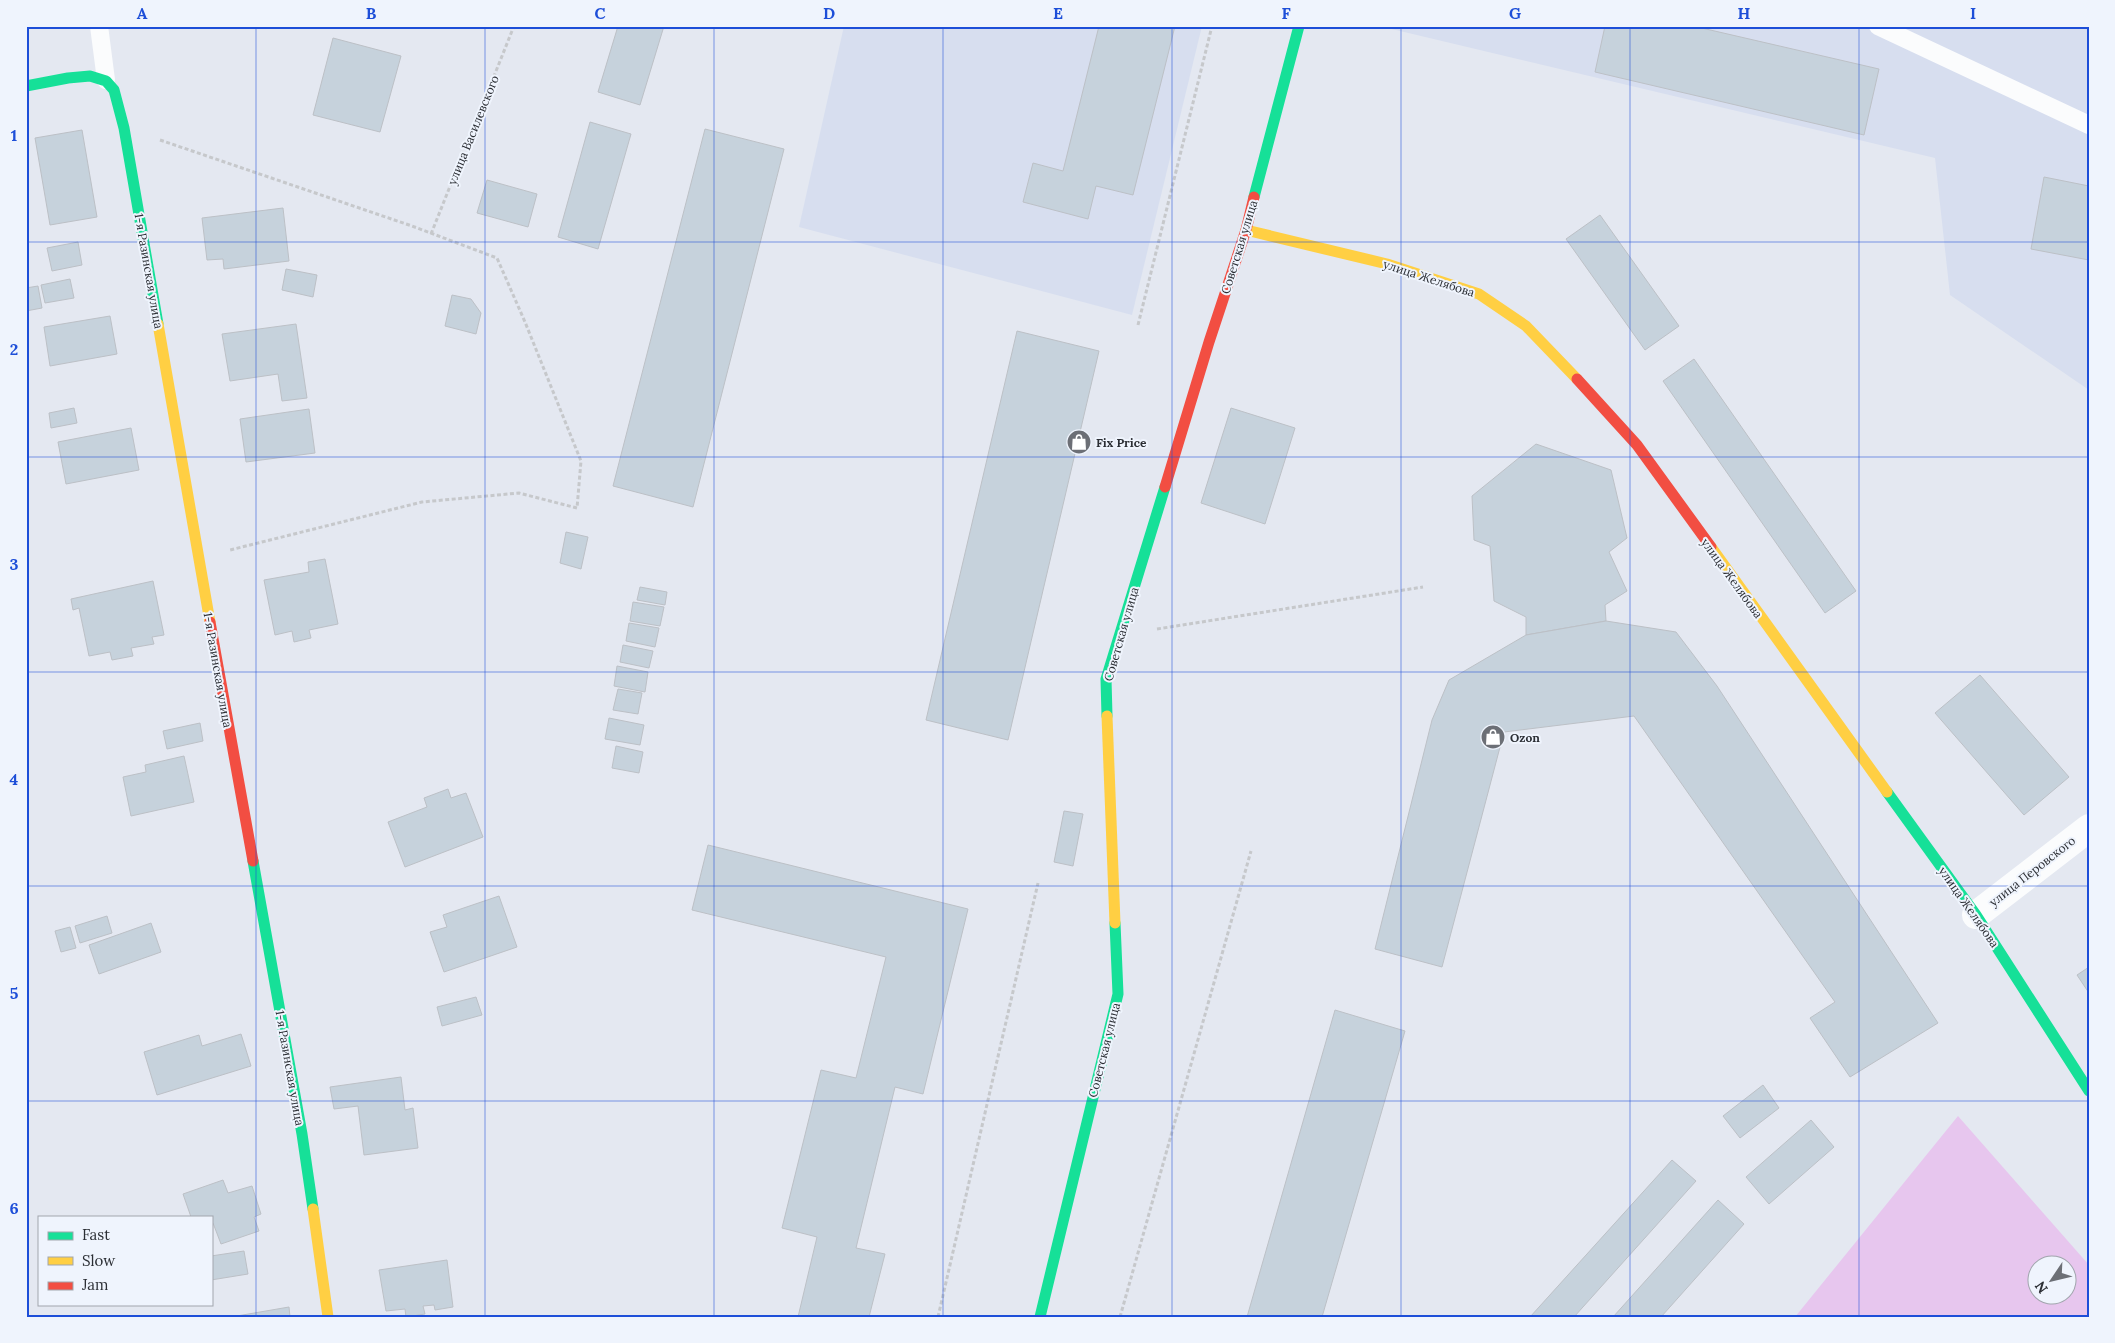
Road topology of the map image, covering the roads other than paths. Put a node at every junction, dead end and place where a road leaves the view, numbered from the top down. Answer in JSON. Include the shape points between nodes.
{"nodes":[{"id":1,"x":99,"y":26,"type":"edge"},
{"id":2,"x":1299,"y":26,"type":"edge"},
{"id":3,"x":1878,"y":26,"type":"edge"},
{"id":4,"x":106,"y":80,"type":"junction"},
{"id":5,"x":26,"y":86,"type":"edge"},
{"id":6,"x":2089,"y":125,"type":"edge"},
{"id":7,"x":1246,"y":230,"type":"junction"},
{"id":8,"x":2089,"y":828,"type":"edge"},
{"id":9,"x":1976,"y":914,"type":"junction"},
{"id":10,"x":2089,"y":1091,"type":"edge"},
{"id":11,"x":328,"y":1317,"type":"edge"},
{"id":12,"x":1040,"y":1317,"type":"edge"}],
"edges":[{"from":1,"to":4,"type":"lane","name":"1-я Разинская улица"},
{"from":2,"to":7,"type":"street","name":"Советская улица"},
{"from":3,"to":6,"type":"lane"},
{"from":4,"to":5,"type":"street","via":[[90,75]]},
{"from":4,"to":11,"type":"street","name":"1-я Разинская улица","via":[[115,93],[124,128],[302,1134]]},
{"from":7,"to":9,"type":"street","name":"улица Желябова","via":[[1387,264],[1479,294],[1526,326],[1637,445]]},
{"from":7,"to":12,"type":"street","name":"Советская улица","via":[[1106,678],[1118,994]]},
{"from":8,"to":9,"type":"street","name":"улица Перовского"},
{"from":9,"to":10,"type":"street","name":"улица Желябова"}]}
